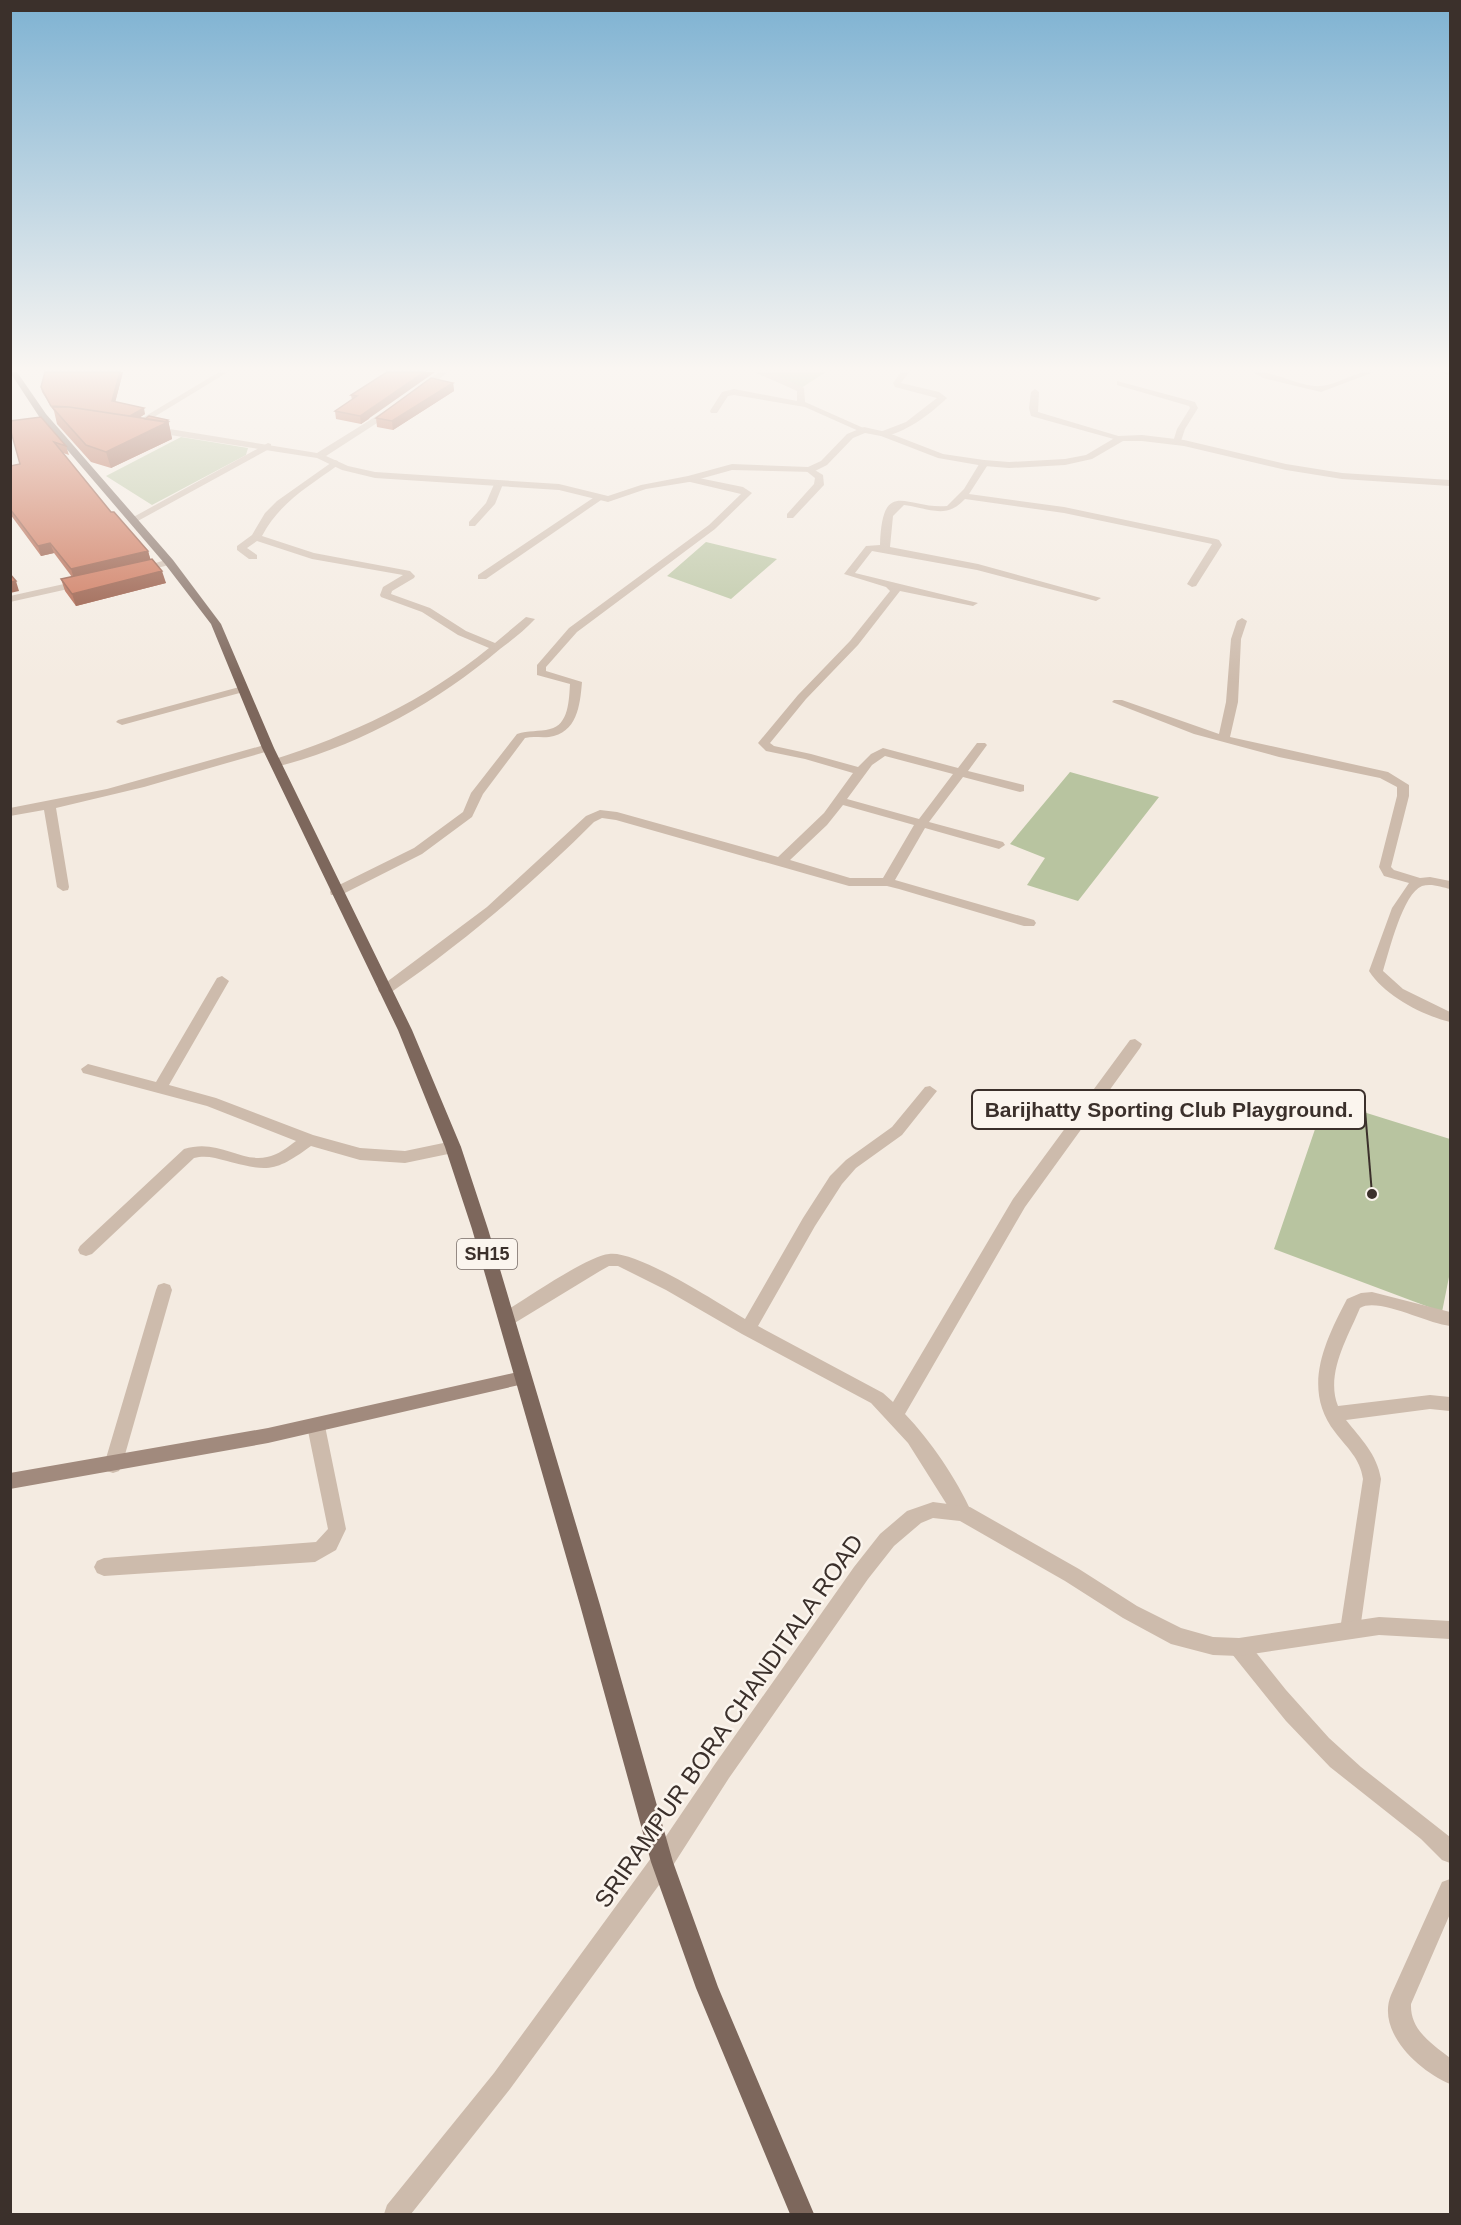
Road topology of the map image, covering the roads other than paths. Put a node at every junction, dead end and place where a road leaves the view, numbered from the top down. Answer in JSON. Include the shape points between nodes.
{"nodes":[{"id":1,"x":94,"y":476,"type":"edge"},
{"id":2,"x":214,"y":476,"type":"edge"},
{"id":3,"x":316,"y":476,"type":"edge"},
{"id":4,"x":386,"y":476,"type":"edge"},
{"id":5,"x":700,"y":476,"type":"edge"},
{"id":6,"x":818,"y":476,"type":"edge"},
{"id":7,"x":975,"y":476,"type":"edge"},
{"id":8,"x":1341,"y":476,"type":"edge"},
{"id":9,"x":689,"y":479,"type":"junction"},
{"id":10,"x":1450,"y":483,"type":"edge"},
{"id":11,"x":498,"y":484,"type":"junction"},
{"id":12,"x":962,"y":496,"type":"junction"},
{"id":13,"x":599,"y":498,"type":"junction"},
{"id":14,"x":790,"y":516,"type":"dead end"},
{"id":15,"x":133,"y":520,"type":"junction"},
{"id":16,"x":472,"y":524,"type":"dead end"},
{"id":17,"x":256,"y":537,"type":"junction"},
{"id":18,"x":885,"y":549,"type":"junction"},
{"id":19,"x":253,"y":557,"type":"dead end"},
{"id":20,"x":169,"y":562,"type":"junction"},
{"id":21,"x":127,"y":573,"type":"edge"},
{"id":22,"x":482,"y":577,"type":"dead end"},
{"id":23,"x":95,"y":580,"type":"edge"},
{"id":24,"x":1192,"y":584,"type":"dead end"},
{"id":25,"x":894,"y":587,"type":"junction"},
{"id":26,"x":1096,"y":598,"type":"dead end"},
{"id":27,"x":10,"y":599,"type":"edge"},
{"id":28,"x":972,"y":603,"type":"dead end"},
{"id":29,"x":530,"y":619,"type":"dead end"},
{"id":30,"x":1242,"y":621,"type":"dead end"},
{"id":31,"x":496,"y":647,"type":"junction"},
{"id":32,"x":243,"y":689,"type":"junction"},
{"id":33,"x":1118,"y":702,"type":"dead end"},
{"id":34,"x":122,"y":722,"type":"dead end"},
{"id":35,"x":1224,"y":739,"type":"junction"},
{"id":36,"x":981,"y":745,"type":"dead end"},
{"id":37,"x":272,"y":755,"type":"junction"},
{"id":38,"x":861,"y":772,"type":"junction"},
{"id":39,"x":961,"y":772,"type":"junction"},
{"id":40,"x":1020,"y":788,"type":"dead end"},
{"id":41,"x":840,"y":801,"type":"junction"},
{"id":42,"x":49,"y":805,"type":"junction"},
{"id":43,"x":10,"y":812,"type":"edge"},
{"id":44,"x":920,"y":823,"type":"junction"},
{"id":45,"x":999,"y":845,"type":"dead end"},
{"id":46,"x":780,"y":861,"type":"junction"},
{"id":47,"x":886,"y":882,"type":"junction"},
{"id":48,"x":1418,"y":882,"type":"junction"},
{"id":49,"x":1450,"y":885,"type":"edge"},
{"id":50,"x":63,"y":887,"type":"dead end"},
{"id":51,"x":336,"y":892,"type":"junction"},
{"id":52,"x":1029,"y":923,"type":"dead end"},
{"id":53,"x":222,"y":981,"type":"dead end"},
{"id":54,"x":385,"y":990,"type":"junction"},
{"id":55,"x":1450,"y":1017,"type":"edge"},
{"id":56,"x":1135,"y":1044,"type":"dead end"},
{"id":57,"x":88,"y":1069,"type":"dead end"},
{"id":58,"x":159,"y":1089,"type":"junction"},
{"id":59,"x":930,"y":1091,"type":"dead end"},
{"id":60,"x":309,"y":1140,"type":"junction"},
{"id":61,"x":453,"y":1147,"type":"junction"},
{"id":62,"x":86,"y":1250,"type":"dead end"},
{"id":63,"x":164,"y":1290,"type":"dead end"},
{"id":64,"x":507,"y":1318,"type":"junction"},
{"id":65,"x":1450,"y":1319,"type":"edge"},
{"id":66,"x":748,"y":1329,"type":"junction"},
{"id":67,"x":522,"y":1378,"type":"junction"},
{"id":68,"x":1450,"y":1404,"type":"edge"},
{"id":69,"x":896,"y":1413,"type":"junction"},
{"id":70,"x":1331,"y":1414,"type":"junction"},
{"id":71,"x":316,"y":1426,"type":"junction"},
{"id":72,"x":112,"y":1465,"type":"junction"},
{"id":73,"x":10,"y":1481,"type":"edge"},
{"id":74,"x":963,"y":1514,"type":"junction"},
{"id":75,"x":104,"y":1567,"type":"dead end"},
{"id":76,"x":1350,"y":1630,"type":"junction"},
{"id":77,"x":1450,"y":1630,"type":"edge"},
{"id":78,"x":1239,"y":1647,"type":"junction"},
{"id":79,"x":1450,"y":1852,"type":"edge"},
{"id":80,"x":662,"y":1862,"type":"junction"},
{"id":81,"x":1450,"y":1890,"type":"edge"},
{"id":82,"x":1450,"y":2072,"type":"edge"},
{"id":83,"x":396,"y":2214,"type":"edge"},
{"id":84,"x":802,"y":2214,"type":"edge"}],
"edges":[{"from":1,"to":15,"type":"main road","number":"SH15"},
{"from":2,"to":15,"type":"street"},
{"from":3,"to":17,"type":"street","via":[[273,509]]},
{"from":4,"to":11,"type":"street"},
{"from":5,"to":9,"type":"street"},
{"from":6,"to":14,"type":"street","via":[[819,485]]},
{"from":7,"to":12,"type":"street"},
{"from":8,"to":10,"type":"street"},
{"from":9,"to":13,"type":"street"},
{"from":9,"to":51,"type":"street","via":[[747,493],[712,527],[573,630],[541,667],[541,673],[576,682],[574,711],[562,727],[551,733],[521,736],[477,793],[468,814],[418,851]]},
{"from":11,"to":13,"type":"street","via":[[559,487]]},
{"from":11,"to":16,"type":"street","via":[[490,504]]},
{"from":12,"to":18,"type":"street","via":[[948,509],[906,502],[897,505],[885,519]]},
{"from":12,"to":24,"type":"street","via":[[1064,510],[1216,542]]},
{"from":13,"to":22,"type":"street"},
{"from":15,"to":20,"type":"main road","number":"SH15"},
{"from":17,"to":19,"type":"street","via":[[240,548]]},
{"from":17,"to":31,"type":"street","via":[[312,556],[406,573],[410,576],[387,589],[385,596],[426,610],[456,630]]},
{"from":18,"to":25,"type":"street","via":[[867,550],[849,574]]},
{"from":18,"to":26,"type":"street","via":[[978,567]]},
{"from":20,"to":21,"type":"street"},
{"from":20,"to":32,"type":"main road","number":"SH15","via":[[216,624]]},
{"from":23,"to":27,"type":"street"},
{"from":25,"to":28,"type":"street"},
{"from":25,"to":38,"type":"street","via":[[893,596],[854,643],[764,743],[770,749]]},
{"from":29,"to":31,"type":"street"},
{"from":30,"to":35,"type":"street","via":[[1236,639],[1232,702]]},
{"from":31,"to":37,"type":"street","via":[[462,675],[368,730]]},
{"from":32,"to":34,"type":"street"},
{"from":32,"to":37,"type":"main road","number":"SH15"},
{"from":33,"to":35,"type":"street"},
{"from":35,"to":48,"type":"street","via":[[1372,772],[1400,782],[1403,796],[1385,867],[1389,873]]},
{"from":36,"to":39,"type":"street"},
{"from":37,"to":42,"type":"street"},
{"from":37,"to":51,"type":"main road","number":"SH15"},
{"from":38,"to":39,"type":"street","via":[[875,756],[887,752]]},
{"from":38,"to":41,"type":"street"},
{"from":39,"to":40,"type":"street"},
{"from":39,"to":44,"type":"street"},
{"from":41,"to":44,"type":"street"},
{"from":41,"to":46,"type":"street"},
{"from":42,"to":43,"type":"street"},
{"from":42,"to":50,"type":"street"},
{"from":44,"to":45,"type":"street"},
{"from":44,"to":47,"type":"street"},
{"from":46,"to":47,"type":"street","via":[[849,882]]},
{"from":46,"to":54,"type":"street","via":[[648,823],[600,814],[488,915]]},
{"from":47,"to":52,"type":"street"},
{"from":48,"to":49,"type":"street"},
{"from":48,"to":55,"type":"street","via":[[1403,898],[1376,971],[1389,987]]},
{"from":51,"to":54,"type":"main road","number":"SH15"},
{"from":53,"to":58,"type":"street"},
{"from":54,"to":61,"type":"main road","number":"SH15"},
{"from":56,"to":69,"type":"street","via":[[1004,1227]]},
{"from":57,"to":58,"type":"street"},
{"from":58,"to":60,"type":"street","via":[[211,1102]]},
{"from":59,"to":66,"type":"street","via":[[897,1131],[851,1164],[836,1180]]},
{"from":60,"to":61,"type":"street","via":[[384,1157],[405,1157]]},
{"from":60,"to":62,"type":"street","via":[[268,1164],[204,1150],[189,1153]]},
{"from":61,"to":64,"type":"main road","number":"SH15"},
{"from":63,"to":72,"type":"street"},
{"from":64,"to":66,"type":"street","via":[[608,1260],[620,1260]]},
{"from":64,"to":67,"type":"main road","number":"SH15"},
{"from":65,"to":70,"type":"street","via":[[1431,1317],[1372,1297],[1357,1299],[1324,1380],[1324,1395]]},
{"from":66,"to":69,"type":"street","via":[[858,1386]]},
{"from":67,"to":71,"type":"main road"},
{"from":67,"to":80,"type":"main road","number":"SH15"},
{"from":68,"to":70,"type":"street","via":[[1430,1402]]},
{"from":69,"to":74,"type":"street","via":[[931,1460]]},
{"from":70,"to":76,"type":"street","via":[[1371,1466]]},
{"from":71,"to":72,"type":"main road"},
{"from":71,"to":75,"type":"street","via":[[337,1529],[323,1549],[315,1553]]},
{"from":72,"to":73,"type":"main road"},
{"from":74,"to":78,"type":"street","name":"SRIRAMPUR BORA CHANDITALA ROAD","via":[[1178,1637],[1214,1646]]},
{"from":74,"to":80,"type":"street","name":"SRIRAMPUR BORA CHANDITALA ROAD","via":[[933,1510],[914,1517],[887,1540]]},
{"from":76,"to":77,"type":"street","name":"SRIRAMPUR BORA CHANDITALA ROAD","via":[[1379,1626]]},
{"from":76,"to":78,"type":"street","name":"SRIRAMPUR BORA CHANDITALA ROAD"},
{"from":78,"to":79,"type":"street","via":[[1316,1740]]},
{"from":80,"to":83,"type":"street","name":"SRIRAMPUR BORA CHANDITALA ROAD","via":[[502,2081]]},
{"from":80,"to":84,"type":"main road","number":"SH15","via":[[707,1988]]},
{"from":81,"to":82,"type":"street","via":[[1399,2003],[1397,2016],[1407,2036]]}]}
